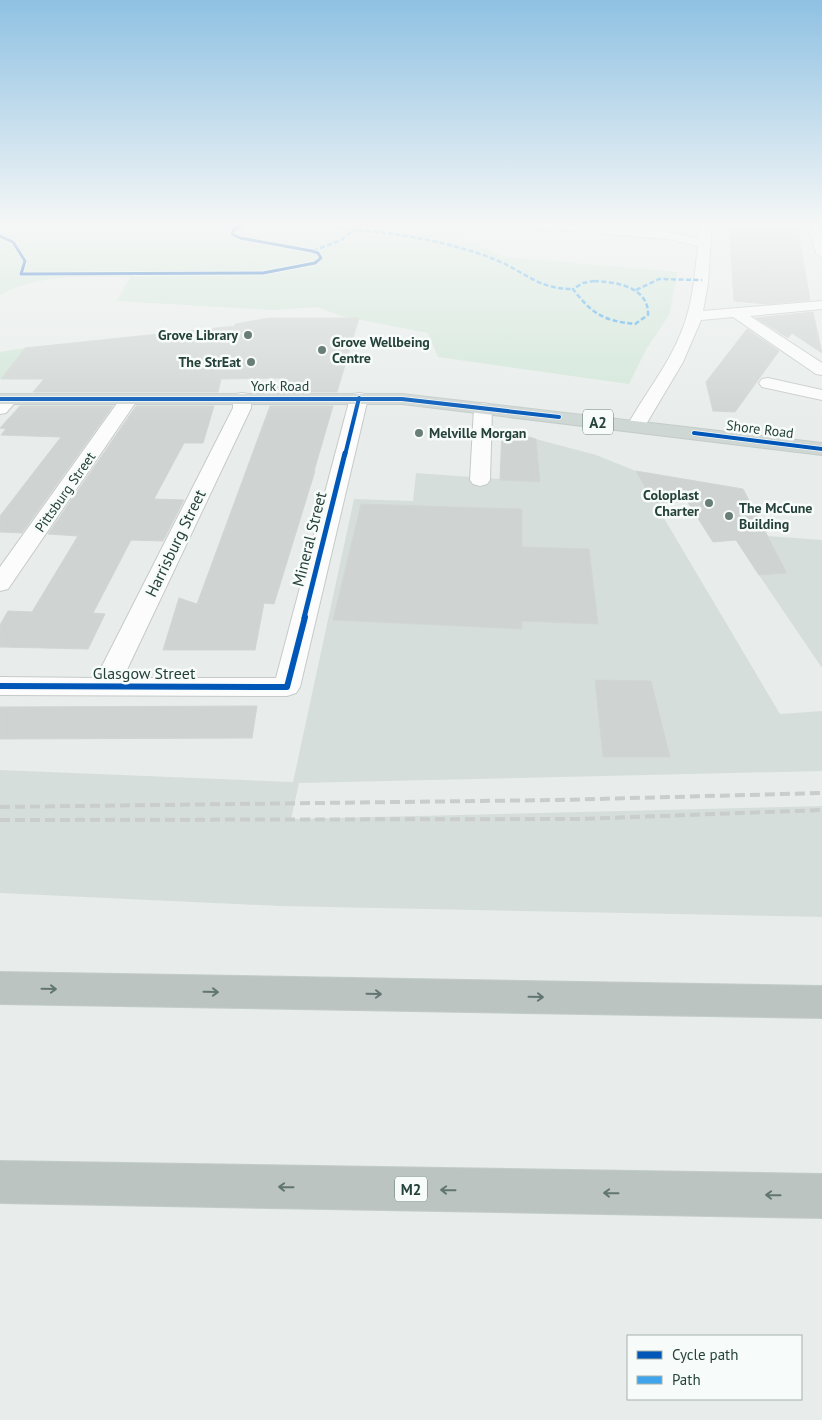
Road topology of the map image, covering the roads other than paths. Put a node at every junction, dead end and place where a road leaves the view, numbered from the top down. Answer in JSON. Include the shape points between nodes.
{"nodes":[{"id":1,"x":700,"y":290,"type":"edge"},
{"id":2,"x":822,"y":305,"type":"edge"},
{"id":3,"x":738,"y":314,"type":"junction"},
{"id":4,"x":694,"y":316,"type":"junction"},
{"id":5,"x":822,"y":370,"type":"edge"},
{"id":6,"x":768,"y":383,"type":"dead end"},
{"id":7,"x":822,"y":395,"type":"edge"},
{"id":8,"x":242,"y":398,"type":"junction"},
{"id":9,"x":359,"y":398,"type":"junction"},
{"id":10,"x":129,"y":399,"type":"junction"},
{"id":11,"x":3,"y":402,"type":"edge"},
{"id":12,"x":483,"y":408,"type":"junction"},
{"id":13,"x":636,"y":426,"type":"junction"},
{"id":14,"x":822,"y":449,"type":"edge"},
{"id":15,"x":480,"y":480,"type":"dead end"},
{"id":16,"x":0,"y":584,"type":"edge"},
{"id":17,"x":0,"y":686,"type":"edge"},
{"id":18,"x":105,"y":686,"type":"junction"},
{"id":19,"x":287,"y":687,"type":"joint"},
{"id":20,"x":0,"y":988,"type":"edge"},
{"id":21,"x":822,"y":1002,"type":"edge"},
{"id":22,"x":0,"y":1182,"type":"edge"},
{"id":23,"x":822,"y":1196,"type":"edge"}],
"edges":[{"from":1,"to":4,"type":"street"},
{"from":2,"to":3,"type":"street"},
{"from":3,"to":4,"type":"street"},
{"from":3,"to":5,"type":"street"},
{"from":4,"to":13,"type":"street","via":[[686,342]]},
{"from":6,"to":7,"type":"street"},
{"from":8,"to":9,"type":"main road","name":"York Road","number":"A2"},
{"from":8,"to":10,"type":"main road","name":"York Road","number":"A2"},
{"from":8,"to":18,"type":"street","name":"Harrisburg Street","via":[[242,408]]},
{"from":9,"to":12,"type":"main road","name":"York Road","number":"A2","via":[[415,399]]},
{"from":9,"to":19,"type":"street","name":"Mineral Street"},
{"from":10,"to":11,"type":"main road","name":"York Road","number":"A2"},
{"from":10,"to":16,"type":"street","name":"Pittsburg Street"},
{"from":12,"to":13,"type":"main road","name":"York Road","number":"A2"},
{"from":12,"to":15,"type":"street"},
{"from":13,"to":14,"type":"main road","name":"Shore Road","number":"A2"},
{"from":17,"to":18,"type":"street","name":"Glasgow Street"},
{"from":18,"to":19,"type":"street","name":"Glasgow Street"},
{"from":20,"to":21,"type":"highway","one_way":true},
{"from":23,"to":22,"type":"highway","number":"M2","one_way":true}]}
